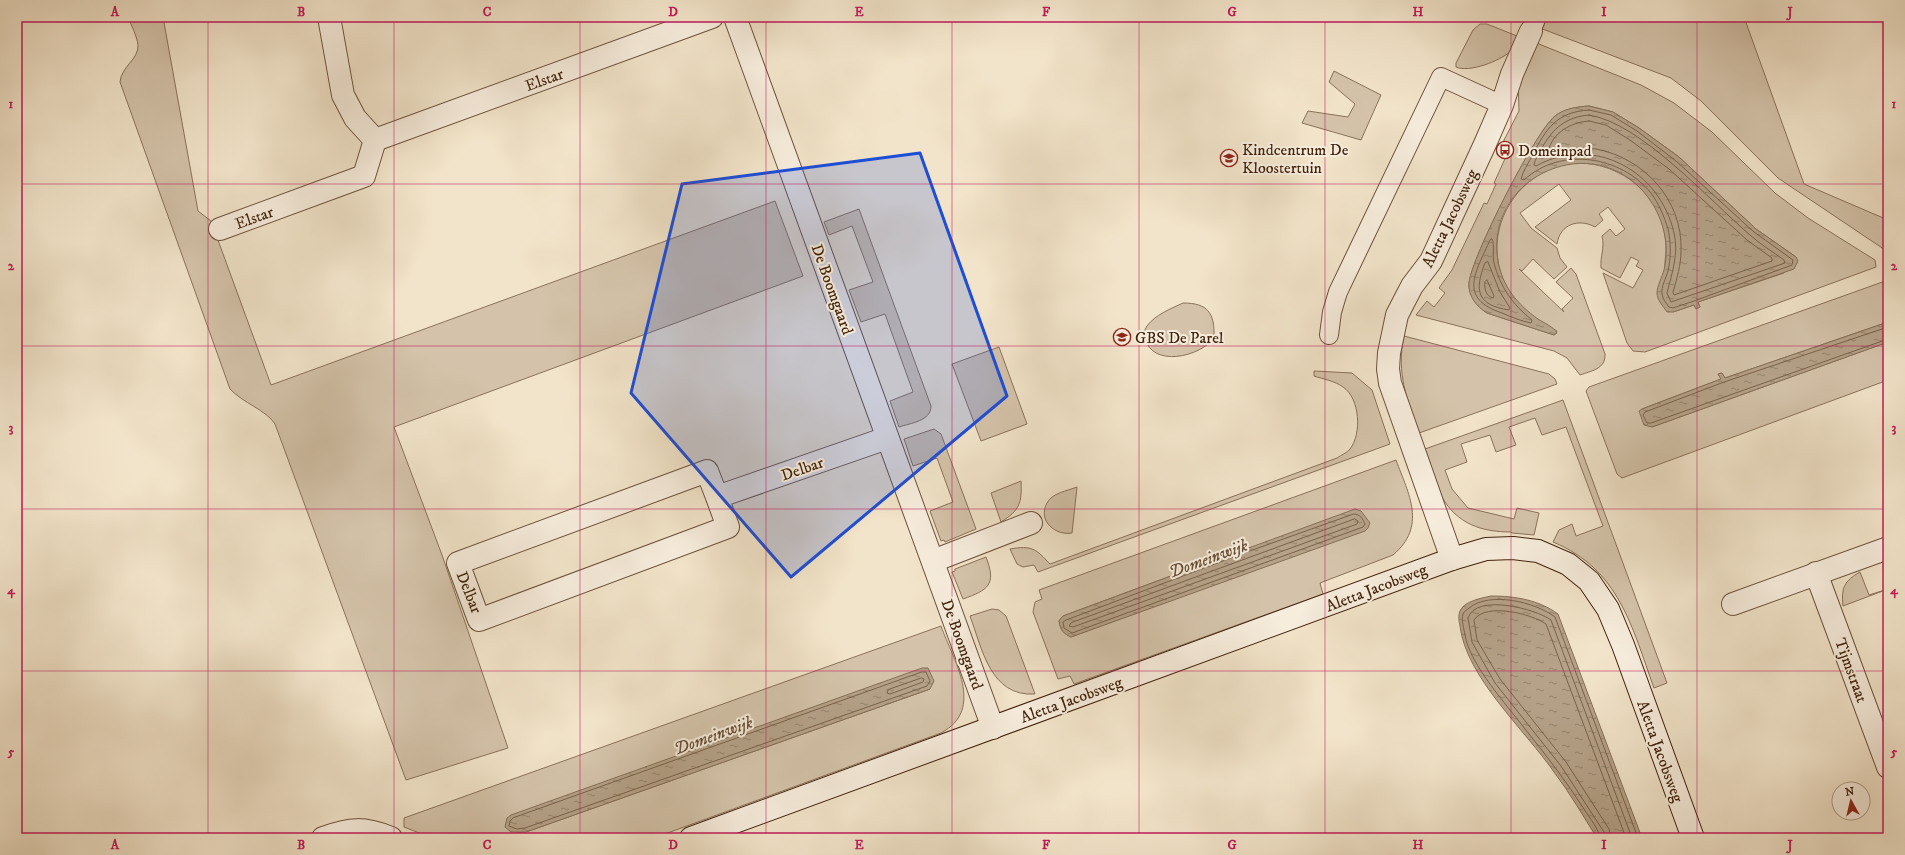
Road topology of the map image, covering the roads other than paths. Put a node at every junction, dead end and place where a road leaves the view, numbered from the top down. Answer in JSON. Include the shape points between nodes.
{"nodes":[{"id":1,"x":329,"y":17,"type":"edge"},
{"id":2,"x":712,"y":17,"type":"edge"},
{"id":3,"x":735,"y":17,"type":"edge"},
{"id":4,"x":1534,"y":24,"type":"edge"},
{"id":5,"x":1502,"y":105,"type":"junction"},
{"id":6,"x":375,"y":140,"type":"junction"},
{"id":7,"x":220,"y":230,"type":"dead end"},
{"id":8,"x":1329,"y":335,"type":"dead end"},
{"id":9,"x":887,"y":438,"type":"junction"},
{"id":10,"x":717,"y":497,"type":"junction"},
{"id":11,"x":1031,"y":523,"type":"dead end"},
{"id":12,"x":1888,"y":548,"type":"edge"},
{"id":13,"x":1452,"y":559,"type":"junction"},
{"id":14,"x":933,"y":561,"type":"junction"},
{"id":15,"x":1816,"y":573,"type":"junction"},
{"id":16,"x":1733,"y":604,"type":"dead end"},
{"id":17,"x":992,"y":728,"type":"junction"},
{"id":18,"x":1888,"y":767,"type":"edge"},
{"id":19,"x":323,"y":838,"type":"edge"},
{"id":20,"x":391,"y":838,"type":"edge"},
{"id":21,"x":691,"y":838,"type":"edge"},
{"id":22,"x":1693,"y":838,"type":"edge"}],
"edges":[{"from":1,"to":6,"type":"street","via":[[343,95],[355,118]]},
{"from":2,"to":6,"type":"street","name":"Elstar"},
{"from":3,"to":9,"type":"street","name":"De Boomgaard"},
{"from":4,"to":5,"type":"street","name":"Aletta Jacobsweg","via":[[1512,74]]},
{"from":5,"to":8,"type":"lane","via":[[1441,77],[1338,292]]},
{"from":5,"to":13,"type":"street","name":"Aletta Jacobsweg","via":[[1431,261],[1412,286],[1398,315],[1389,353],[1390,383]]},
{"from":6,"to":7,"type":"street","name":"Elstar","via":[[364,176]]},
{"from":9,"to":10,"type":"street","name":"Delbar"},
{"from":9,"to":14,"type":"street","name":"De Boomgaard"},
{"from":10,"to":10,"type":"street","name":"Delbar","via":[[707,471],[458,563],[479,620],[728,527]]},
{"from":11,"to":14,"type":"street"},
{"from":12,"to":15,"type":"street"},
{"from":13,"to":17,"type":"street","name":"Aletta Jacobsweg"},
{"from":13,"to":22,"type":"street","name":"Aletta Jacobsweg","via":[[1486,549],[1513,548],[1538,551],[1568,564],[1589,581],[1608,609],[1623,645]]},
{"from":14,"to":17,"type":"street","name":"De Boomgaard"},
{"from":15,"to":16,"type":"street"},
{"from":15,"to":18,"type":"street","name":"Tijmstraat"},
{"from":17,"to":21,"type":"street","name":"Aletta Jacobsweg"},
{"from":19,"to":20,"type":"street","via":[[344,830],[372,830]]}]}
